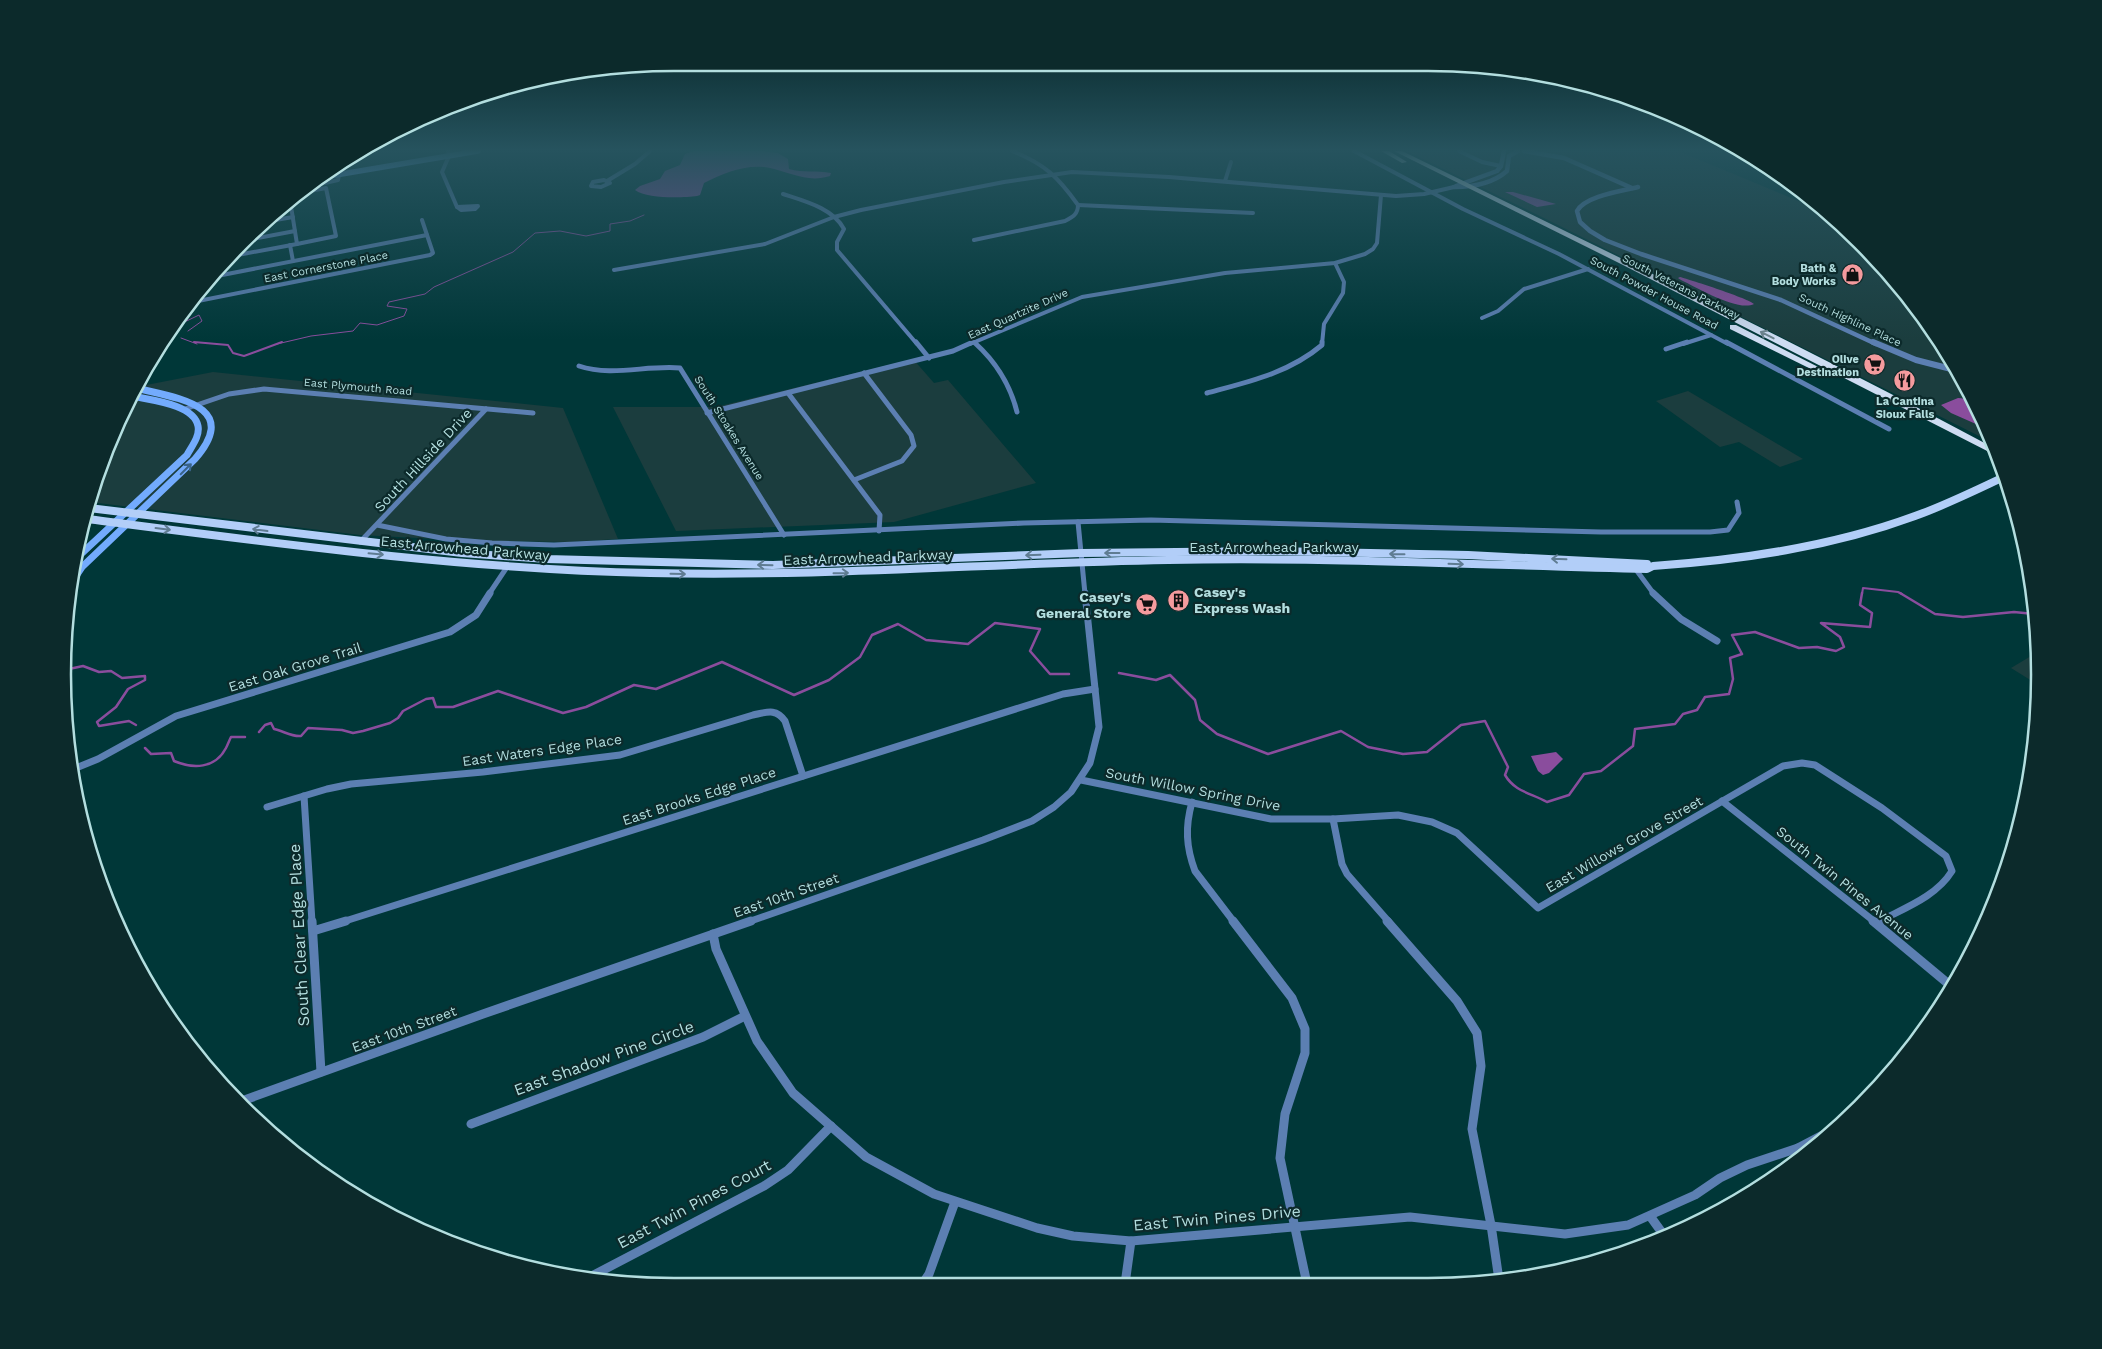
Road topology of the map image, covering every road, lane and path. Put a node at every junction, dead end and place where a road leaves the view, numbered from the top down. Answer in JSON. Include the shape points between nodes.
{"nodes":[{"id":1,"x":292,"y":214,"type":"edge"},
{"id":2,"x":331,"y":214,"type":"edge"},
{"id":3,"x":829,"y":214,"type":"edge"},
{"id":4,"x":847,"y":214,"type":"edge"},
{"id":5,"x":1076,"y":214,"type":"edge"},
{"id":6,"x":1380,"y":214,"type":"edge"},
{"id":7,"x":1475,"y":214,"type":"edge"},
{"id":8,"x":1516,"y":214,"type":"edge"},
{"id":9,"x":1522,"y":214,"type":"edge"},
{"id":10,"x":1578,"y":214,"type":"edge"},
{"id":11,"x":292,"y":217,"type":"junction"},
{"id":12,"x":834,"y":217,"type":"junction"},
{"id":13,"x":279,"y":219,"type":"edge"},
{"id":14,"x":422,"y":220,"type":"dead end"},
{"id":15,"x":295,"y":231,"type":"junction"},
{"id":16,"x":427,"y":235,"type":"junction"},
{"id":17,"x":259,"y":238,"type":"edge"},
{"id":18,"x":974,"y":240,"type":"dead end"},
{"id":19,"x":297,"y":244,"type":"junction"},
{"id":20,"x":290,"y":245,"type":"junction"},
{"id":21,"x":242,"y":254,"type":"edge"},
{"id":22,"x":293,"y":262,"type":"junction"},
{"id":23,"x":1335,"y":263,"type":"junction"},
{"id":24,"x":1588,"y":269,"type":"junction"},
{"id":25,"x":614,"y":270,"type":"dead end"},
{"id":26,"x":223,"y":275,"type":"edge"},
{"id":27,"x":202,"y":300,"type":"edge"},
{"id":28,"x":1482,"y":318,"type":"dead end"},
{"id":29,"x":1711,"y":335,"type":"junction"},
{"id":30,"x":975,"y":344,"type":"junction"},
{"id":31,"x":1666,"y":349,"type":"dead end"},
{"id":32,"x":929,"y":358,"type":"junction"},
{"id":33,"x":579,"y":366,"type":"dead end"},
{"id":34,"x":1947,"y":369,"type":"edge"},
{"id":35,"x":864,"y":373,"type":"junction"},
{"id":36,"x":143,"y":390,"type":"edge"},
{"id":37,"x":788,"y":393,"type":"junction"},
{"id":38,"x":1207,"y":393,"type":"dead end"},
{"id":39,"x":139,"y":398,"type":"edge"},
{"id":40,"x":196,"y":405,"type":"junction"},
{"id":41,"x":185,"y":409,"type":"junction"},
{"id":42,"x":486,"y":410,"type":"junction"},
{"id":43,"x":1017,"y":412,"type":"dead end"},
{"id":44,"x":533,"y":413,"type":"dead end"},
{"id":45,"x":707,"y":413,"type":"junction"},
{"id":46,"x":1944,"y":427,"type":"junction"},
{"id":47,"x":1889,"y":429,"type":"dead end"},
{"id":48,"x":1987,"y":449,"type":"edge"},
{"id":49,"x":1998,"y":479,"type":"edge"},
{"id":50,"x":854,"y":480,"type":"junction"},
{"id":51,"x":1737,"y":502,"type":"dead end"},
{"id":52,"x":95,"y":509,"type":"edge"},
{"id":53,"x":125,"y":514,"type":"junction"},
{"id":54,"x":137,"y":515,"type":"junction"},
{"id":55,"x":92,"y":520,"type":"edge"},
{"id":56,"x":1078,"y":522,"type":"junction"},
{"id":57,"x":114,"y":523,"type":"junction"},
{"id":58,"x":126,"y":524,"type":"junction"},
{"id":59,"x":377,"y":526,"type":"junction"},
{"id":60,"x":879,"y":531,"type":"junction"},
{"id":61,"x":784,"y":535,"type":"junction"},
{"id":62,"x":268,"y":542,"type":"junction"},
{"id":63,"x":360,"y":542,"type":"junction"},
{"id":64,"x":84,"y":551,"type":"edge"},
{"id":65,"x":1081,"y":553,"type":"junction"},
{"id":66,"x":668,"y":563,"type":"junction"},
{"id":67,"x":1083,"y":563,"type":"junction"},
{"id":68,"x":1633,"y":565,"type":"junction"},
{"id":69,"x":507,"y":567,"type":"junction"},
{"id":70,"x":81,"y":569,"type":"edge"},
{"id":71,"x":1717,"y":641,"type":"dead end"},
{"id":72,"x":1095,"y":689,"type":"junction"},
{"id":73,"x":78,"y":767,"type":"edge"},
{"id":74,"x":803,"y":776,"type":"junction"},
{"id":75,"x":1080,"y":780,"type":"junction"},
{"id":76,"x":304,"y":796,"type":"junction"},
{"id":77,"x":1722,"y":801,"type":"junction"},
{"id":78,"x":1192,"y":802,"type":"junction"},
{"id":79,"x":268,"y":807,"type":"dead end"},
{"id":80,"x":1333,"y":819,"type":"junction"},
{"id":81,"x":1538,"y":908,"type":"joint"},
{"id":82,"x":1876,"y":923,"type":"junction"},
{"id":83,"x":313,"y":931,"type":"junction"},
{"id":84,"x":713,"y":934,"type":"junction"},
{"id":85,"x":1946,"y":982,"type":"edge"},
{"id":86,"x":745,"y":1016,"type":"junction"},
{"id":87,"x":321,"y":1072,"type":"junction"},
{"id":88,"x":247,"y":1100,"type":"edge"},
{"id":89,"x":471,"y":1124,"type":"dead end"},
{"id":90,"x":831,"y":1126,"type":"junction"},
{"id":91,"x":1796,"y":1152,"type":"edge"},
{"id":92,"x":956,"y":1202,"type":"junction"},
{"id":93,"x":1650,"y":1216,"type":"junction"},
{"id":94,"x":1491,"y":1225,"type":"junction"},
{"id":95,"x":1296,"y":1227,"type":"junction"},
{"id":96,"x":1661,"y":1231,"type":"edge"},
{"id":97,"x":1131,"y":1241,"type":"junction"},
{"id":98,"x":597,"y":1273,"type":"edge"},
{"id":99,"x":1498,"y":1274,"type":"edge"},
{"id":100,"x":927,"y":1278,"type":"edge"},
{"id":101,"x":1126,"y":1278,"type":"edge"},
{"id":102,"x":1306,"y":1278,"type":"edge"}],
"edges":[{"from":1,"to":11,"type":"street"},
{"from":2,"to":19,"type":"street","via":[[336,236]]},
{"from":3,"to":12,"type":"street"},
{"from":4,"to":12,"type":"street"},
{"from":5,"to":18,"type":"street","via":[[1065,221]]},
{"from":6,"to":23,"type":"street","name":"East Quartzite Drive","via":[[1376,246],[1366,254]]},
{"from":7,"to":24,"type":"street","name":"South Powder House Road"},
{"from":8,"to":46,"type":"highway","name":"South Veterans Parkway","via":[[1808,365]]},
{"from":46,"to":9,"type":"highway","name":"South Veterans Parkway","one_way":true,"via":[[1624,262]]},
{"from":10,"to":34,"type":"street","name":"South Highline Place","via":[[1580,223],[1629,250],[1788,302],[1906,358]]},
{"from":11,"to":13,"type":"street"},
{"from":11,"to":15,"type":"street"},
{"from":12,"to":25,"type":"street","via":[[772,242]]},
{"from":12,"to":32,"type":"street","via":[[844,228],[837,250]]},
{"from":14,"to":16,"type":"street","name":"East Cornerstone Place"},
{"from":15,"to":17,"type":"street"},
{"from":15,"to":19,"type":"street"},
{"from":16,"to":22,"type":"street"},
{"from":16,"to":27,"type":"street","name":"East Cornerstone Place","via":[[433,253],[430,255]]},
{"from":19,"to":20,"type":"street"},
{"from":20,"to":21,"type":"street"},
{"from":20,"to":22,"type":"street"},
{"from":22,"to":26,"type":"street"},
{"from":23,"to":30,"type":"street","name":"East Quartzite Drive","via":[[1225,273],[1104,291],[1064,303]]},
{"from":23,"to":38,"type":"street","via":[[1344,282],[1343,293],[1324,324],[1322,345],[1262,380]]},
{"from":24,"to":28,"type":"street","via":[[1524,289],[1498,311]]},
{"from":24,"to":29,"type":"street","name":"South Powder House Road"},
{"from":29,"to":31,"type":"street"},
{"from":29,"to":47,"type":"street","name":"South Powder House Road"},
{"from":30,"to":32,"type":"street","name":"East Quartzite Drive"},
{"from":30,"to":43,"type":"street","via":[[997,364]]},
{"from":32,"to":35,"type":"street","name":"East Quartzite Drive"},
{"from":33,"to":45,"type":"street","name":"South Stoakes Avenue","via":[[605,372],[649,367],[680,368]]},
{"from":35,"to":37,"type":"street","name":"East Quartzite Drive"},
{"from":35,"to":50,"type":"street","via":[[911,435],[914,446],[902,461]]},
{"from":36,"to":40,"type":"main road"},
{"from":37,"to":45,"type":"street","name":"East Quartzite Drive"},
{"from":37,"to":50,"type":"street"},
{"from":39,"to":41,"type":"main road"},
{"from":40,"to":41,"type":"street","name":"East Plymouth Road"},
{"from":40,"to":42,"type":"street","name":"East Plymouth Road","via":[[229,394],[264,389]]},
{"from":54,"to":40,"type":"main road","one_way":true,"via":[[208,443],[213,431],[212,421],[208,413]]},
{"from":41,"to":53,"type":"main road","via":[[197,420],[199,432],[196,443]]},
{"from":42,"to":44,"type":"street","name":"East Plymouth Road"},
{"from":42,"to":59,"type":"street","name":"South Hillside Drive"},
{"from":45,"to":61,"type":"street","name":"South Stoakes Avenue"},
{"from":46,"to":48,"type":"highway","name":"South Veterans Parkway"},
{"from":49,"to":68,"type":"main road","name":"East Arrowhead Parkway","via":[[1915,516],[1840,539],[1752,557],[1647,569]]},
{"from":50,"to":60,"type":"street","via":[[880,515]]},
{"from":51,"to":56,"type":"street","name":"East Arrowhead Parkway","via":[[1739,513],[1728,530],[1710,532],[1213,521]]},
{"from":52,"to":53,"type":"main road","name":"East Arrowhead Parkway"},
{"from":53,"to":54,"type":"main road","name":"East Arrowhead Parkway"},
{"from":53,"to":57,"type":"main road"},
{"from":54,"to":58,"type":"main road"},
{"from":63,"to":54,"type":"main road","name":"East Arrowhead Parkway","one_way":true},
{"from":55,"to":57,"type":"main road","name":"East Arrowhead Parkway"},
{"from":56,"to":60,"type":"street","name":"East Arrowhead Parkway"},
{"from":56,"to":65,"type":"street","name":"East 10th Street"},
{"from":57,"to":58,"type":"main road","name":"East Arrowhead Parkway"},
{"from":57,"to":64,"type":"main road"},
{"from":58,"to":62,"type":"main road","name":"East Arrowhead Parkway","one_way":true},
{"from":58,"to":70,"type":"main road"},
{"from":59,"to":61,"type":"street","name":"East Arrowhead Parkway","via":[[396,527],[446,539],[529,545]]},
{"from":59,"to":63,"type":"street","name":"South Hillside Drive"},
{"from":60,"to":61,"type":"street","name":"East Arrowhead Parkway"},
{"from":62,"to":63,"type":"main road","via":[[297,540],[346,547]]},
{"from":62,"to":69,"type":"main road","name":"East Arrowhead Parkway","one_way":true},
{"from":63,"to":66,"type":"main road","name":"East Arrowhead Parkway","via":[[514,557]]},
{"from":65,"to":66,"type":"main road","name":"East Arrowhead Parkway","one_way":true,"via":[[847,564]]},
{"from":65,"to":67,"type":"street","name":"East 10th Street"},
{"from":68,"to":65,"type":"main road","name":"East Arrowhead Parkway","one_way":true,"via":[[1292,552]]},
{"from":66,"to":69,"type":"main road","via":[[626,567],[521,563]]},
{"from":67,"to":68,"type":"main road","name":"East Arrowhead Parkway","one_way":true,"via":[[1291,560]]},
{"from":69,"to":67,"type":"main road","name":"East Arrowhead Parkway","one_way":true,"via":[[649,573],[795,574]]},
{"from":67,"to":72,"type":"street","name":"East 10th Street"},
{"from":68,"to":71,"type":"street","via":[[1673,614]]},
{"from":69,"to":73,"type":"street","name":"East Oak Grove Trail","via":[[476,615],[450,632],[176,716]]},
{"from":72,"to":74,"type":"street","name":"East Brooks Edge Place","via":[[1063,694]]},
{"from":72,"to":75,"type":"street","name":"East 10th Street","via":[[1099,727],[1090,763]]},
{"from":74,"to":76,"type":"street","name":"East Waters Edge Place","via":[[785,721],[774,710],[620,754],[483,772],[350,784]]},
{"from":74,"to":83,"type":"street","name":"East Brooks Edge Place"},
{"from":75,"to":78,"type":"street","name":"South Willow Spring Drive"},
{"from":75,"to":84,"type":"street","name":"East 10th Street","via":[[1054,807],[1032,821]]},
{"from":76,"to":79,"type":"street","name":"East Waters Edge Place"},
{"from":76,"to":83,"type":"street","name":"South Clear Edge Place"},
{"from":77,"to":81,"type":"street","name":"East Willows Grove Street"},
{"from":77,"to":82,"type":"street","name":"South Twin Pines Avenue"},
{"from":77,"to":82,"type":"street","name":"East Willows Grove Street","via":[[1783,766],[1815,765],[1882,808],[1946,856],[1952,871],[1948,880]]},
{"from":78,"to":80,"type":"street","name":"South Willow Spring Drive","via":[[1271,819]]},
{"from":78,"to":95,"type":"street","via":[[1186,841],[1195,871],[1292,998],[1302,1016],[1306,1033],[1302,1066],[1280,1139],[1280,1158]]},
{"from":80,"to":81,"type":"street","name":"South Willow Spring Drive","via":[[1398,815],[1432,822],[1457,833]]},
{"from":80,"to":94,"type":"street","via":[[1347,874],[1457,1000],[1477,1033],[1481,1066],[1472,1128]]},
{"from":82,"to":85,"type":"street","name":"South Twin Pines Avenue"},
{"from":83,"to":87,"type":"street","name":"South Clear Edge Place"},
{"from":84,"to":86,"type":"street","name":"East Twin Pines Drive","via":[[716,950]]},
{"from":84,"to":87,"type":"street","name":"East 10th Street"},
{"from":86,"to":89,"type":"street","name":"East Shadow Pine Circle","via":[[703,1037]]},
{"from":86,"to":90,"type":"street","name":"East Twin Pines Drive","via":[[757,1042],[793,1093]]},
{"from":87,"to":88,"type":"street","name":"East 10th Street"},
{"from":90,"to":92,"type":"street","name":"East Twin Pines Drive","via":[[866,1157],[934,1194]]},
{"from":90,"to":98,"type":"street","name":"East Twin Pines Court","via":[[794,1164],[764,1186]]},
{"from":91,"to":93,"type":"street","name":"East Twin Pines Drive","via":[[1747,1165],[1696,1195]]},
{"from":92,"to":97,"type":"street","name":"East Twin Pines Drive","via":[[1037,1228]]},
{"from":92,"to":100,"type":"street"},
{"from":93,"to":94,"type":"street","name":"East Twin Pines Drive","via":[[1628,1225],[1565,1234]]},
{"from":93,"to":96,"type":"street"},
{"from":94,"to":95,"type":"street","name":"East Twin Pines Drive","via":[[1410,1217]]},
{"from":94,"to":99,"type":"street"},
{"from":95,"to":97,"type":"street","name":"East Twin Pines Drive"},
{"from":95,"to":102,"type":"street"},
{"from":97,"to":101,"type":"street"}]}
